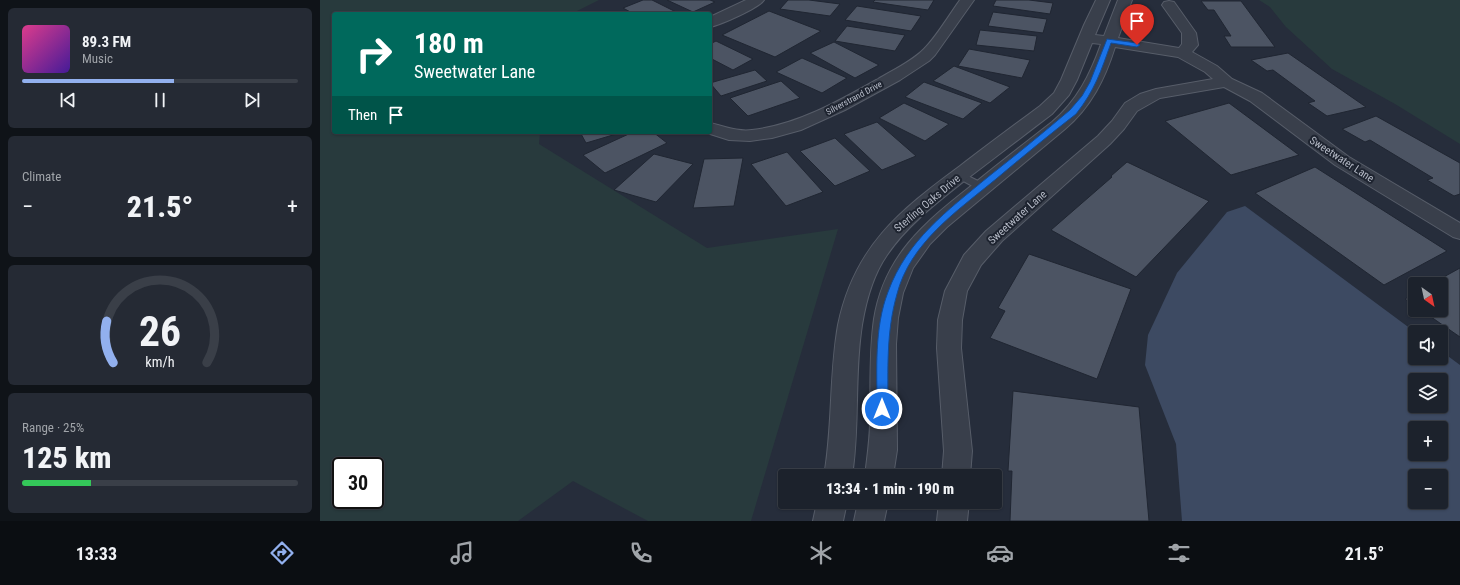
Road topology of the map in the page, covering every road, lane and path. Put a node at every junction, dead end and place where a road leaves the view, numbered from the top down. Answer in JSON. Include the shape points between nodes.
{"nodes":[{"id":1,"x":756,"y":0,"type":"edge"},
{"id":2,"x":966,"y":0,"type":"edge"},
{"id":3,"x":1103,"y":0,"type":"edge"},
{"id":4,"x":1125,"y":0,"type":"edge"},
{"id":5,"x":1169,"y":5,"type":"dead end"},
{"id":6,"x":712,"y":21,"type":"edge"},
{"id":7,"x":1088,"y":31,"type":"junction"},
{"id":8,"x":1111,"y":35,"type":"junction"},
{"id":9,"x":1186,"y":49,"type":"junction"},
{"id":10,"x":1226,"y":82,"type":"junction"},
{"id":11,"x":712,"y":129,"type":"edge"},
{"id":12,"x":960,"y":175,"type":"junction"},
{"id":13,"x":982,"y":187,"type":"junction"},
{"id":14,"x":1460,"y":232,"type":"edge"},
{"id":15,"x":839,"y":469,"type":"edge"},
{"id":16,"x":880,"y":469,"type":"edge"},
{"id":17,"x":957,"y":469,"type":"edge"},
{"id":18,"x":831,"y":509,"type":"edge"},
{"id":19,"x":872,"y":509,"type":"edge"},
{"id":20,"x":953,"y":509,"type":"edge"},
{"id":21,"x":828,"y":521,"type":"edge"},
{"id":22,"x":869,"y":521,"type":"edge"},
{"id":23,"x":952,"y":521,"type":"edge"}],
"edges":[{"from":1,"to":6,"type":"street"},
{"from":2,"to":11,"type":"street","name":"Silverstrand Drive","via":[[930,52],[923,58],[836,109],[768,134],[725,134]]},
{"from":3,"to":7,"type":"street","name":"Sterling Oaks Drive"},
{"from":4,"to":8,"type":"street","name":"Sterling Oaks Drive"},
{"from":5,"to":9,"type":"street","via":[[1189,33]]},
{"from":7,"to":8,"type":"street","name":"Sweetwater Lane"},
{"from":7,"to":12,"type":"street","name":"Sterling Oaks Drive","via":[[1061,96]]},
{"from":8,"to":9,"type":"street","name":"Sweetwater Lane"},
{"from":8,"to":13,"type":"street","name":"Sterling Oaks Drive","via":[[1086,97],[1073,112]]},
{"from":9,"to":10,"type":"street","name":"Sweetwater Lane"},
{"from":10,"to":14,"type":"street","name":"Sweetwater Lane","via":[[1256,97],[1342,161]]},
{"from":10,"to":17,"type":"street","name":"Sweetwater Lane","via":[[1156,94],[1138,102],[1104,140],[994,236],[972,261],[956,291],[950,320],[949,348],[958,451]]},
{"from":12,"to":13,"type":"lane"},
{"from":12,"to":15,"type":"street","name":"Sterling Oaks Drive","via":[[910,216],[887,239],[873,259],[861,284],[848,347]]},
{"from":13,"to":16,"type":"street","name":"Sterling Oaks Drive","via":[[924,237],[903,267],[892,293],[885,325],[882,366],[883,437]]},
{"from":18,"to":21,"type":"street"},
{"from":19,"to":22,"type":"street"},
{"from":20,"to":23,"type":"street"}]}
